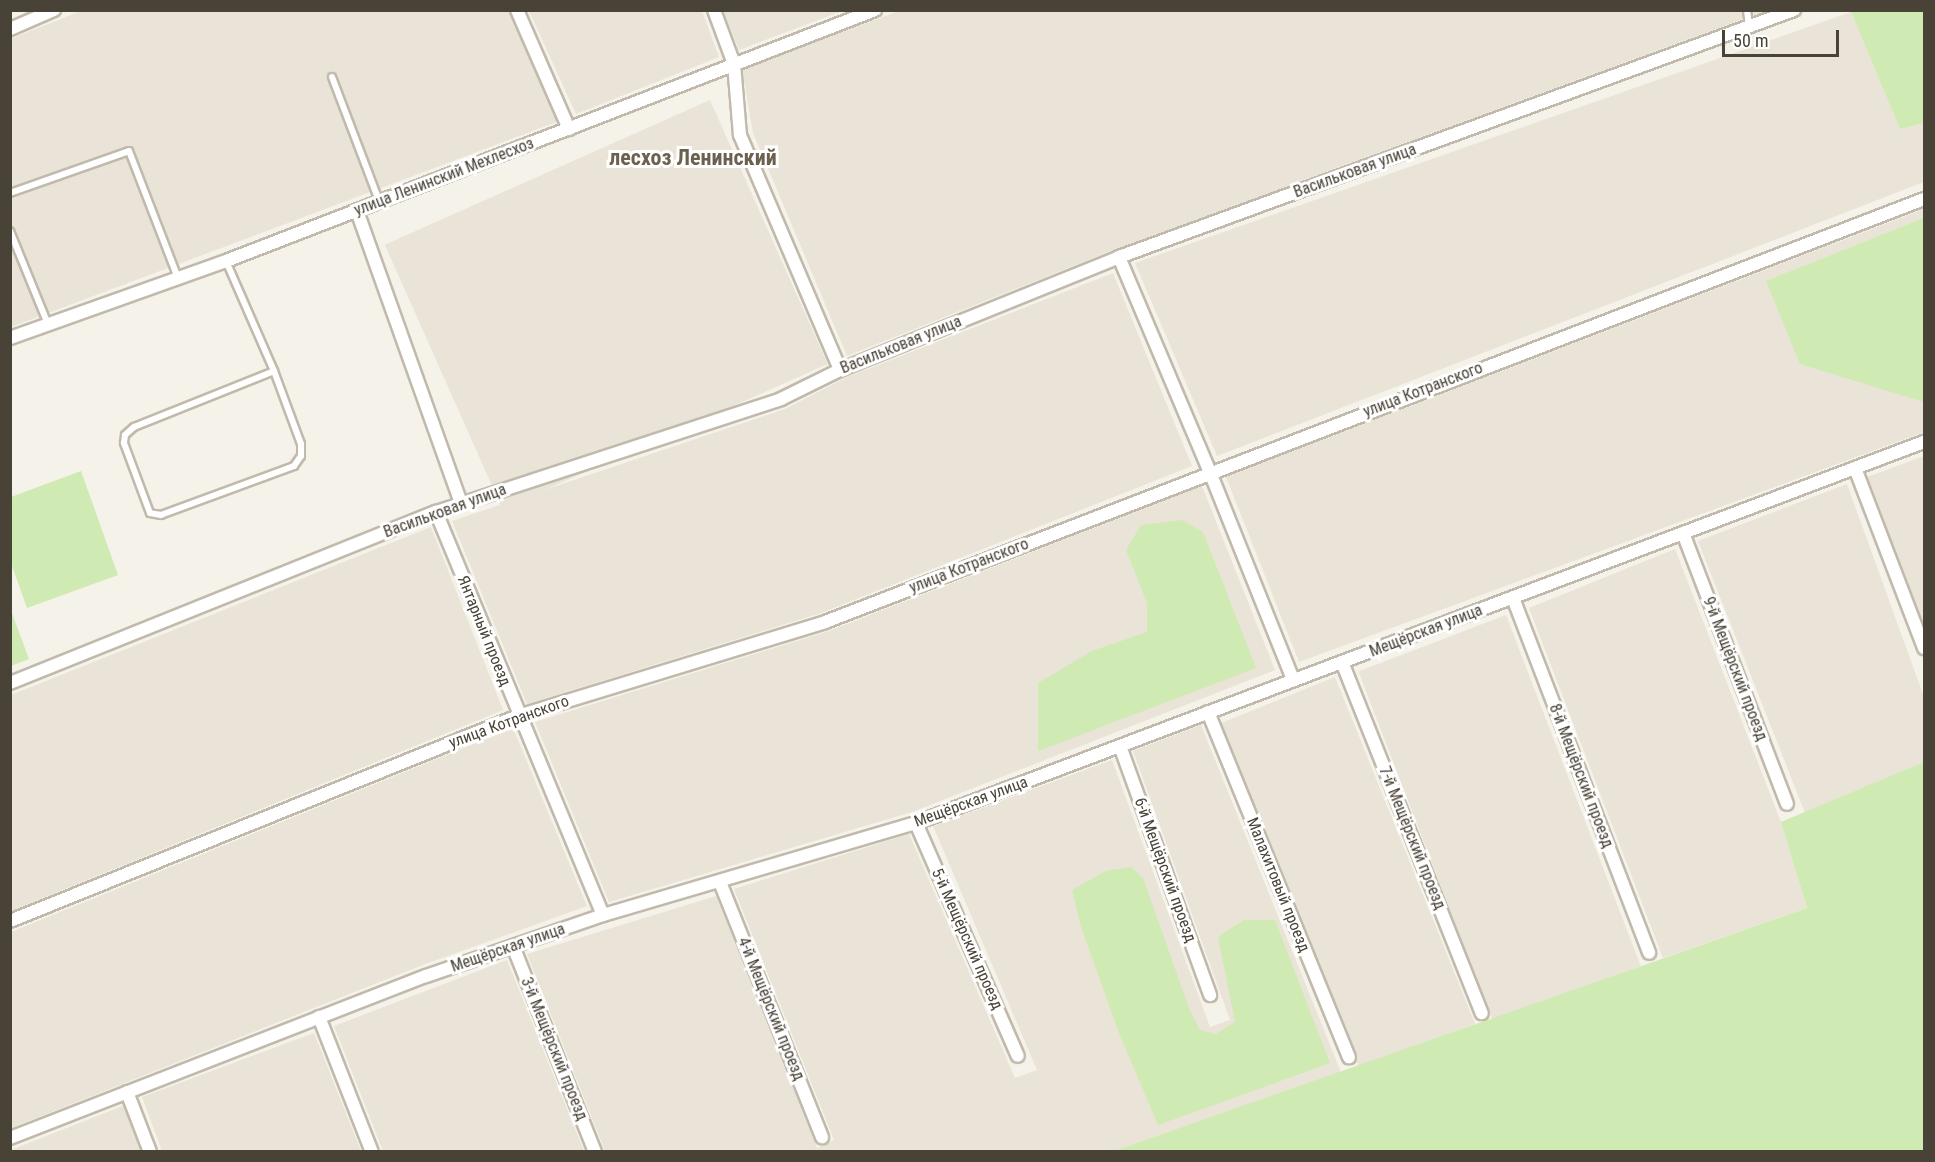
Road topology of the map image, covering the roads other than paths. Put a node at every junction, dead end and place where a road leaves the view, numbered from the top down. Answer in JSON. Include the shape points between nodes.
{"nodes":[{"id":1,"x":54,"y":10,"type":"edge"},
{"id":2,"x":517,"y":10,"type":"edge"},
{"id":3,"x":714,"y":10,"type":"edge"},
{"id":4,"x":875,"y":10,"type":"edge"},
{"id":5,"x":1747,"y":10,"type":"edge"},
{"id":6,"x":1794,"y":10,"type":"edge"},
{"id":7,"x":1749,"y":27,"type":"junction"},
{"id":8,"x":10,"y":29,"type":"edge"},
{"id":9,"x":734,"y":64,"type":"junction"},
{"id":10,"x":332,"y":77,"type":"dead end"},
{"id":11,"x":569,"y":129,"type":"junction"},
{"id":12,"x":10,"y":193,"type":"edge"},
{"id":13,"x":1924,"y":198,"type":"edge"},
{"id":14,"x":379,"y":202,"type":"junction"},
{"id":15,"x":357,"y":211,"type":"junction"},
{"id":16,"x":10,"y":231,"type":"edge"},
{"id":17,"x":1119,"y":257,"type":"junction"},
{"id":18,"x":226,"y":261,"type":"junction"},
{"id":19,"x":178,"y":278,"type":"junction"},
{"id":20,"x":48,"y":324,"type":"junction"},
{"id":21,"x":10,"y":338,"type":"edge"},
{"id":22,"x":840,"y":370,"type":"junction"},
{"id":23,"x":274,"y":371,"type":"junction"},
{"id":24,"x":1924,"y":442,"type":"edge"},
{"id":25,"x":1855,"y":468,"type":"junction"},
{"id":26,"x":1210,"y":472,"type":"junction"},
{"id":27,"x":462,"y":503,"type":"junction"},
{"id":28,"x":436,"y":512,"type":"junction"},
{"id":29,"x":1683,"y":533,"type":"junction"},
{"id":30,"x":1513,"y":598,"type":"junction"},
{"id":31,"x":1924,"y":648,"type":"edge"},
{"id":32,"x":1342,"y":662,"type":"junction"},
{"id":33,"x":1293,"y":680,"type":"junction"},
{"id":34,"x":10,"y":683,"type":"edge"},
{"id":35,"x":1208,"y":712,"type":"junction"},
{"id":36,"x":518,"y":716,"type":"junction"},
{"id":37,"x":1120,"y":746,"type":"junction"},
{"id":38,"x":1787,"y":804,"type":"dead end"},
{"id":39,"x":916,"y":823,"type":"junction"},
{"id":40,"x":720,"y":882,"type":"junction"},
{"id":41,"x":603,"y":915,"type":"junction"},
{"id":42,"x":10,"y":921,"type":"edge"},
{"id":43,"x":513,"y":946,"type":"junction"},
{"id":44,"x":1649,"y":953,"type":"dead end"},
{"id":45,"x":1210,"y":995,"type":"dead end"},
{"id":46,"x":1482,"y":1013,"type":"dead end"},
{"id":47,"x":319,"y":1017,"type":"junction"},
{"id":48,"x":1018,"y":1056,"type":"dead end"},
{"id":49,"x":1349,"y":1057,"type":"dead end"},
{"id":50,"x":128,"y":1092,"type":"junction"},
{"id":51,"x":822,"y":1137,"type":"dead end"},
{"id":52,"x":10,"y":1138,"type":"edge"},
{"id":53,"x":150,"y":1152,"type":"edge"},
{"id":54,"x":372,"y":1152,"type":"edge"},
{"id":55,"x":595,"y":1152,"type":"edge"}],
"edges":[{"from":1,"to":8,"type":"street"},
{"from":2,"to":11,"type":"street"},
{"from":3,"to":9,"type":"street"},
{"from":4,"to":9,"type":"street","name":"улица Ленинский Мехлесхоз"},
{"from":5,"to":7,"type":"lane"},
{"from":6,"to":7,"type":"street","name":"Васильковая улица"},
{"from":7,"to":17,"type":"street","name":"Васильковая улица"},
{"from":9,"to":11,"type":"street","name":"улица Ленинский Мехлесхоз"},
{"from":9,"to":22,"type":"street","via":[[740,135]]},
{"from":10,"to":14,"type":"lane"},
{"from":11,"to":14,"type":"street","name":"улица Ленинский Мехлесхоз"},
{"from":12,"to":19,"type":"lane","via":[[129,151]]},
{"from":13,"to":26,"type":"street","name":"улица Котранского"},
{"from":14,"to":15,"type":"street","name":"улица Ленинский Мехлесхоз"},
{"from":15,"to":18,"type":"street","name":"улица Ленинский Мехлесхоз"},
{"from":15,"to":27,"type":"street"},
{"from":16,"to":20,"type":"lane"},
{"from":17,"to":22,"type":"street","name":"Васильковая улица"},
{"from":17,"to":26,"type":"street"},
{"from":18,"to":19,"type":"street","name":"улица Ленинский Мехлесхоз"},
{"from":18,"to":23,"type":"lane"},
{"from":19,"to":20,"type":"street","name":"улица Ленинский Мехлесхоз"},
{"from":20,"to":21,"type":"street","name":"улица Ленинский Мехлесхоз"},
{"from":22,"to":27,"type":"street","name":"Васильковая улица","via":[[781,399]]},
{"from":23,"to":23,"type":"lane","via":[[134,426],[126,435],[124,443],[150,513],[161,515],[294,466],[301,456],[301,444]]},
{"from":24,"to":25,"type":"street","name":"Мещёрская улица"},
{"from":25,"to":29,"type":"street","name":"Мещёрская улица"},
{"from":25,"to":31,"type":"street"},
{"from":26,"to":33,"type":"street"},
{"from":26,"to":36,"type":"street","name":"улица Котранского","via":[[825,622]]},
{"from":27,"to":28,"type":"street","name":"Васильковая улица"},
{"from":28,"to":34,"type":"street","name":"Васильковая улица"},
{"from":28,"to":36,"type":"street","name":"Янтарный проезд"},
{"from":29,"to":30,"type":"street","name":"Мещёрская улица"},
{"from":29,"to":38,"type":"street","name":"9-й Мещёрский проезд"},
{"from":30,"to":32,"type":"street","name":"Мещёрская улица"},
{"from":30,"to":44,"type":"street","name":"8-й Мещёрский проезд"},
{"from":32,"to":33,"type":"street","name":"Мещёрская улица"},
{"from":32,"to":46,"type":"street","name":"7-й Мещёрский проезд"},
{"from":33,"to":35,"type":"street","name":"Мещёрская улица"},
{"from":35,"to":37,"type":"street","name":"Мещёрская улица"},
{"from":35,"to":49,"type":"street","name":"Малахитовый проезд"},
{"from":36,"to":41,"type":"street","name":"Янтарный проезд"},
{"from":36,"to":42,"type":"street","name":"улица Котранского"},
{"from":37,"to":39,"type":"street","name":"Мещёрская улица"},
{"from":37,"to":45,"type":"street","name":"6-й Мещёрский проезд"},
{"from":39,"to":40,"type":"street","name":"Мещёрская улица"},
{"from":39,"to":48,"type":"street","name":"5-й Мещёрский проезд"},
{"from":40,"to":41,"type":"street","name":"Мещёрская улица"},
{"from":40,"to":51,"type":"street","name":"4-й Мещёрский проезд"},
{"from":41,"to":43,"type":"street","name":"Мещёрская улица"},
{"from":43,"to":47,"type":"street","name":"Мещёрская улица"},
{"from":43,"to":55,"type":"street","name":"3-й Мещёрский проезд"},
{"from":47,"to":50,"type":"street","name":"Мещёрская улица"},
{"from":47,"to":54,"type":"street"},
{"from":50,"to":52,"type":"street","name":"Мещёрская улица"},
{"from":50,"to":53,"type":"street"}]}
